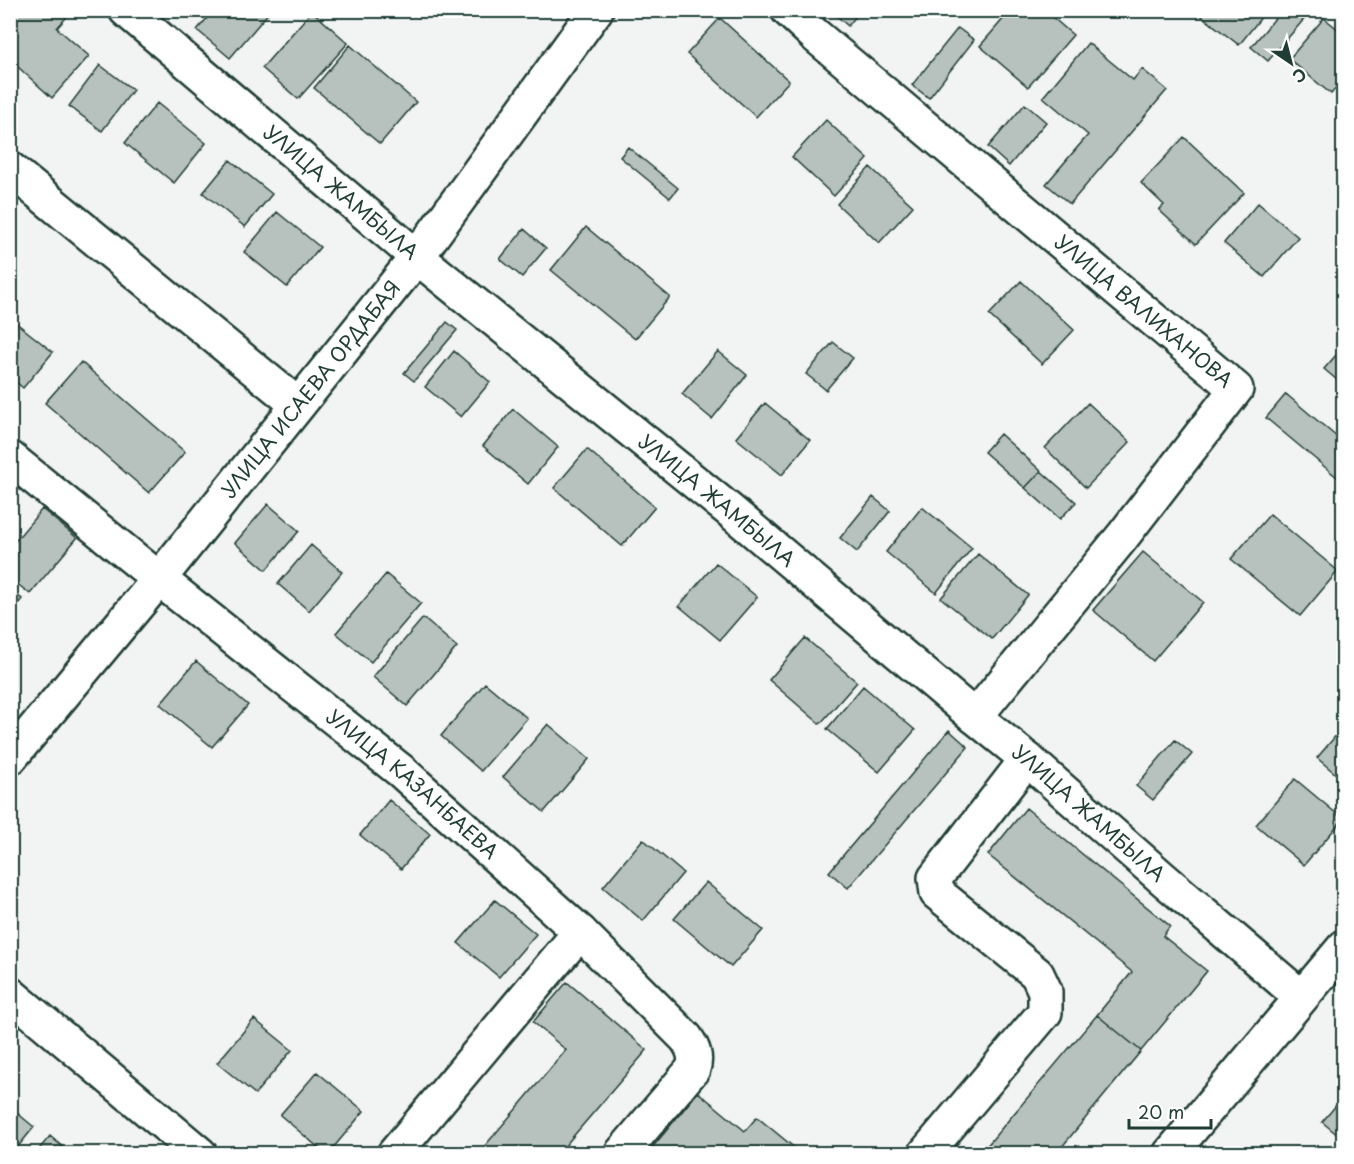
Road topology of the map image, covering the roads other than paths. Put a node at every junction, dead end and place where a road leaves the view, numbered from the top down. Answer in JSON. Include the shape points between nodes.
{"nodes":[{"id":1,"x":126,"y":10,"type":"edge"},
{"id":2,"x":596,"y":10,"type":"edge"},
{"id":3,"x":788,"y":10,"type":"edge"},
{"id":4,"x":10,"y":169,"type":"edge"},
{"id":5,"x":417,"y":257,"type":"junction"},
{"id":6,"x":298,"y":405,"type":"junction"},
{"id":7,"x":10,"y":458,"type":"edge"},
{"id":8,"x":159,"y":579,"type":"junction"},
{"id":9,"x":975,"y":717,"type":"junction"},
{"id":10,"x":10,"y":758,"type":"edge"},
{"id":11,"x":1027,"y":759,"type":"junction"},
{"id":12,"x":580,"y":933,"type":"junction"},
{"id":13,"x":1344,"y":947,"type":"edge"},
{"id":14,"x":10,"y":994,"type":"edge"},
{"id":15,"x":1301,"y":997,"type":"junction"},
{"id":16,"x":200,"y":1154,"type":"edge"},
{"id":17,"x":394,"y":1154,"type":"edge"},
{"id":18,"x":621,"y":1154,"type":"edge"},
{"id":19,"x":925,"y":1154,"type":"edge"},
{"id":20,"x":1170,"y":1154,"type":"edge"}],
"edges":[{"from":1,"to":5,"type":"street","name":"УЛИЦА ЖАМБЫЛА"},
{"from":2,"to":5,"type":"street","name":"УЛИЦА ИСАЕВА ОРДАБАЯ"},
{"from":3,"to":9,"type":"street","name":"УЛИЦА ВАЛИХАНОВА","via":[[1236,389],[1123,536]]},
{"from":4,"to":6,"type":"street"},
{"from":5,"to":6,"type":"street","name":"УЛИЦА ИСАЕВА ОРДАБАЯ"},
{"from":5,"to":9,"type":"street","name":"УЛИЦА ЖАМБЫЛА","via":[[728,509]]},
{"from":6,"to":8,"type":"street","name":"УЛИЦА ИСАЕВА ОРДАБАЯ"},
{"from":7,"to":8,"type":"street","name":"УЛИЦА КАЗАНБАЕВА"},
{"from":8,"to":10,"type":"street","name":"УЛИЦА ИСАЕВА ОРДАБАЯ"},
{"from":8,"to":12,"type":"street","name":"УЛИЦА КАЗАНБАЕВА","via":[[401,771]]},
{"from":9,"to":11,"type":"street","name":"УЛИЦА ЖАМБЫЛА"},
{"from":11,"to":15,"type":"street","name":"УЛИЦА ЖАМБЫЛА"},
{"from":11,"to":19,"type":"street","via":[[935,878],[937,893],[1037,974],[1045,991],[1045,1012]]},
{"from":12,"to":17,"type":"street"},
{"from":12,"to":18,"type":"street","name":"УЛИЦА КАЗАНБАЕВА","via":[[693,1048],[693,1069]]},
{"from":13,"to":15,"type":"street"},
{"from":14,"to":16,"type":"street"},
{"from":15,"to":20,"type":"street"}]}
